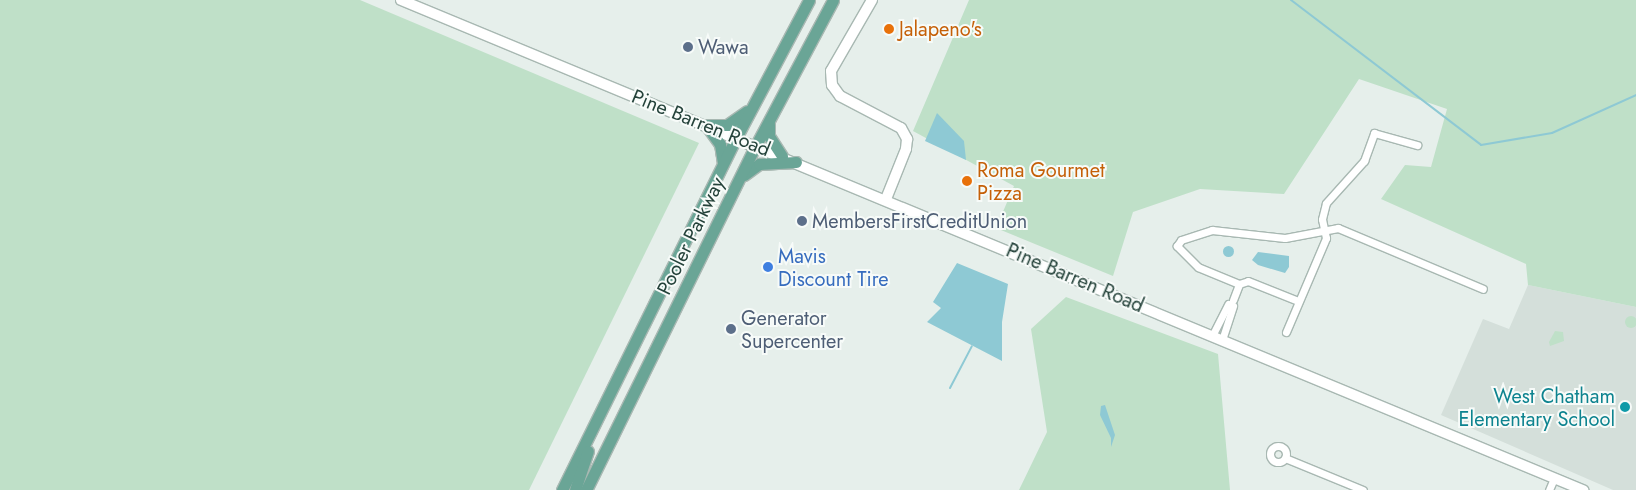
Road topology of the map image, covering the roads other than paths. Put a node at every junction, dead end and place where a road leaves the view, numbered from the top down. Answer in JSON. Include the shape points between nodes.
{"nodes":[{"id":1,"x":401,"y":0,"type":"edge"},
{"id":2,"x":809,"y":0,"type":"edge"},
{"id":3,"x":833,"y":0,"type":"edge"},
{"id":4,"x":872,"y":0,"type":"edge"},
{"id":5,"x":752,"y":108,"type":"junction"},
{"id":6,"x":771,"y":118,"type":"junction"},
{"id":7,"x":706,"y":126,"type":"junction"},
{"id":8,"x":736,"y":138,"type":"junction"},
{"id":9,"x":756,"y":145,"type":"junction"},
{"id":10,"x":1417,"y":145,"type":"dead end"},
{"id":11,"x":782,"y":156,"type":"junction"},
{"id":12,"x":796,"y":162,"type":"junction"},
{"id":13,"x":723,"y":165,"type":"junction"},
{"id":14,"x":741,"y":178,"type":"junction"},
{"id":15,"x":886,"y":199,"type":"junction"},
{"id":16,"x":1324,"y":230,"type":"junction"},
{"id":17,"x":1239,"y":284,"type":"junction"},
{"id":18,"x":1483,"y":289,"type":"dead end"},
{"id":19,"x":1298,"y":301,"type":"junction"},
{"id":20,"x":1231,"y":304,"type":"junction"},
{"id":21,"x":1286,"y":332,"type":"dead end"},
{"id":22,"x":1212,"y":336,"type":"junction"},
{"id":23,"x":1222,"y":340,"type":"junction"},
{"id":24,"x":596,"y":423,"type":"junction"},
{"id":25,"x":1285,"y":458,"type":"dead end"},
{"id":26,"x":1554,"y":478,"type":"junction"},
{"id":27,"x":562,"y":490,"type":"edge"},
{"id":28,"x":575,"y":490,"type":"edge"},
{"id":29,"x":586,"y":490,"type":"edge"},
{"id":30,"x":1362,"y":490,"type":"edge"},
{"id":31,"x":1550,"y":490,"type":"edge"},
{"id":32,"x":1583,"y":490,"type":"edge"}],
"edges":[{"from":1,"to":7,"type":"main road","name":"Pine Barren Road"},
{"from":2,"to":5,"type":"main road","name":"Pooler Parkway"},
{"from":3,"to":6,"type":"main road","name":"Pooler Parkway"},
{"from":4,"to":15,"type":"main road","via":[[831,71],[831,78],[840,96],[901,128],[907,139],[906,150]]},
{"from":5,"to":7,"type":"main road","via":[[727,125]]},
{"from":5,"to":8,"type":"main road","name":"Pooler Parkway"},
{"from":6,"to":9,"type":"main road","name":"Pooler Parkway"},
{"from":6,"to":11,"type":"main road","via":[[769,136]]},
{"from":7,"to":8,"type":"main road","name":"Pine Barren Road"},
{"from":7,"to":13,"type":"main road","via":[[720,144]]},
{"from":8,"to":9,"type":"main road","name":"Pine Barren Road"},
{"from":8,"to":13,"type":"main road","name":"Pooler Parkway"},
{"from":9,"to":11,"type":"main road","name":"Pine Barren Road"},
{"from":9,"to":14,"type":"main road","name":"Pooler Parkway"},
{"from":10,"to":16,"type":"street","via":[[1374,133],[1364,161],[1327,200],[1322,219]]},
{"from":11,"to":12,"type":"main road","name":"Pine Barren Road"},
{"from":12,"to":14,"type":"main road","via":[[759,164]]},
{"from":12,"to":15,"type":"main road","name":"Pine Barren Road"},
{"from":13,"to":24,"type":"main road","name":"Pooler Parkway"},
{"from":14,"to":29,"type":"main road","name":"Pooler Parkway"},
{"from":15,"to":22,"type":"main road","name":"Pine Barren Road"},
{"from":16,"to":17,"type":"street","via":[[1285,238],[1212,230],[1181,240],[1177,246],[1198,267]]},
{"from":16,"to":18,"type":"street","via":[[1340,228]]},
{"from":16,"to":19,"type":"street","via":[[1326,238]]},
{"from":17,"to":19,"type":"street","via":[[1252,282]]},
{"from":17,"to":20,"type":"street"},
{"from":19,"to":21,"type":"street"},
{"from":20,"to":22,"type":"street","via":[[1220,314]]},
{"from":20,"to":23,"type":"street"},
{"from":22,"to":23,"type":"main road","name":"Pine Barren Road"},
{"from":23,"to":26,"type":"main road","name":"Pine Barren Road"},
{"from":24,"to":27,"type":"main road","name":"Pooler Parkway"},
{"from":24,"to":28,"type":"main road"},
{"from":25,"to":30,"type":"street"},
{"from":26,"to":31,"type":"street"},
{"from":26,"to":32,"type":"main road","name":"Pine Barren Road"}]}
